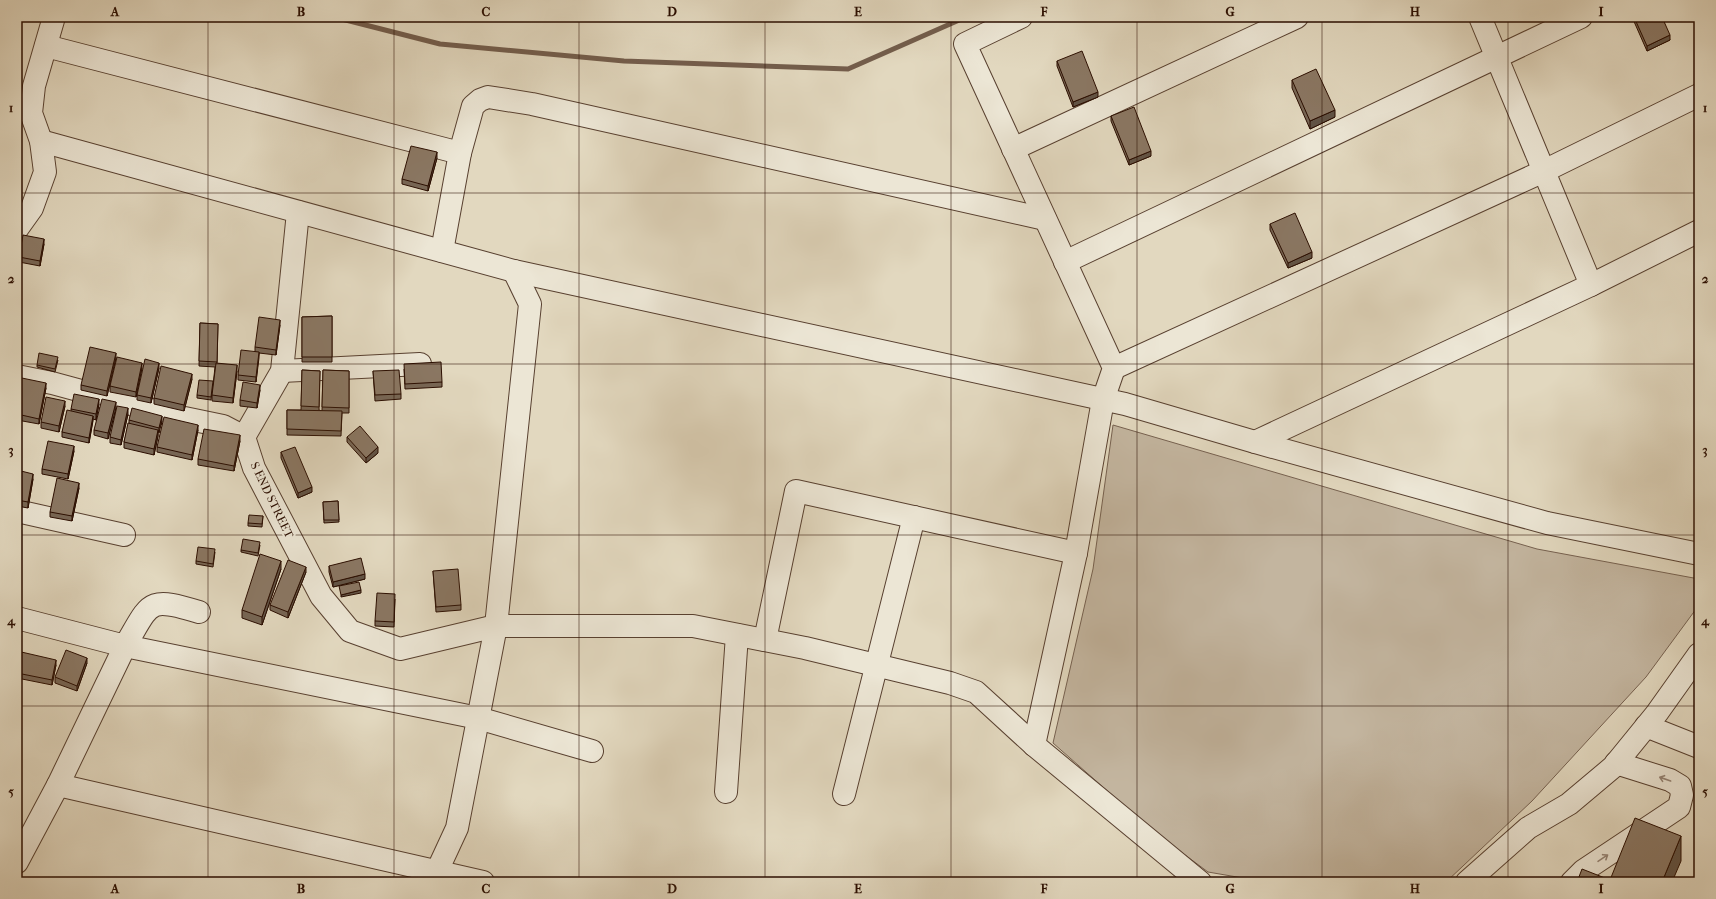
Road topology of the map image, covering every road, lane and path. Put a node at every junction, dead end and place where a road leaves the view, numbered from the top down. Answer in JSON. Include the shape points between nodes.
{"nodes":[{"id":1,"x":54,"y":17,"type":"edge"},
{"id":2,"x":1021,"y":17,"type":"edge"},
{"id":3,"x":1297,"y":17,"type":"edge"},
{"id":4,"x":1480,"y":17,"type":"edge"},
{"id":5,"x":1581,"y":17,"type":"edge"},
{"id":6,"x":46,"y":46,"type":"junction"},
{"id":7,"x":1496,"y":56,"type":"junction"},
{"id":8,"x":17,"y":94,"type":"edge"},
{"id":9,"x":1699,"y":95,"type":"edge"},
{"id":10,"x":31,"y":113,"type":"junction"},
{"id":11,"x":41,"y":141,"type":"junction"},
{"id":12,"x":1013,"y":149,"type":"junction"},
{"id":13,"x":460,"y":153,"type":"junction"},
{"id":14,"x":1544,"y":171,"type":"junction"},
{"id":15,"x":298,"y":212,"type":"junction"},
{"id":16,"x":1045,"y":219,"type":"junction"},
{"id":17,"x":17,"y":229,"type":"edge"},
{"id":18,"x":1699,"y":231,"type":"edge"},
{"id":19,"x":442,"y":251,"type":"junction"},
{"id":20,"x":1065,"y":262,"type":"junction"},
{"id":21,"x":514,"y":271,"type":"junction"},
{"id":22,"x":1591,"y":285,"type":"junction"},
{"id":23,"x":420,"y":364,"type":"edge"},
{"id":24,"x":1114,"y":368,"type":"junction"},
{"id":25,"x":282,"y":371,"type":"junction"},
{"id":26,"x":17,"y":376,"type":"edge"},
{"id":27,"x":1103,"y":400,"type":"junction"},
{"id":28,"x":244,"y":437,"type":"junction"},
{"id":29,"x":1254,"y":442,"type":"junction"},
{"id":30,"x":17,"y":511,"type":"edge"},
{"id":31,"x":914,"y":516,"type":"junction"},
{"id":32,"x":124,"y":536,"type":"dead end"},
{"id":33,"x":1076,"y":553,"type":"junction"},
{"id":34,"x":1699,"y":554,"type":"edge"},
{"id":35,"x":199,"y":612,"type":"dead end"},
{"id":36,"x":17,"y":618,"type":"edge"},
{"id":37,"x":496,"y":626,"type":"junction"},
{"id":38,"x":737,"y":635,"type":"junction"},
{"id":39,"x":765,"y":640,"type":"junction"},
{"id":40,"x":125,"y":646,"type":"junction"},
{"id":41,"x":1699,"y":656,"type":"edge"},
{"id":42,"x":876,"y":665,"type":"junction"},
{"id":43,"x":478,"y":718,"type":"junction"},
{"id":44,"x":1646,"y":726,"type":"junction"},
{"id":45,"x":1034,"y":745,"type":"junction"},
{"id":46,"x":1699,"y":747,"type":"edge"},
{"id":47,"x":592,"y":751,"type":"dead end"},
{"id":48,"x":1616,"y":763,"type":"junction"},
{"id":49,"x":58,"y":785,"type":"junction"},
{"id":50,"x":726,"y":792,"type":"dead end"},
{"id":51,"x":844,"y":794,"type":"dead end"},
{"id":52,"x":17,"y":862,"type":"edge"},
{"id":53,"x":435,"y":877,"type":"edge"},
{"id":54,"x":483,"y":882,"type":"edge"},
{"id":55,"x":1200,"y":882,"type":"edge"},
{"id":56,"x":1467,"y":882,"type":"edge"},
{"id":57,"x":1572,"y":882,"type":"edge"}],
"edges":[{"from":1,"to":6,"type":"street"},
{"from":2,"to":12,"type":"street","via":[[965,44]]},
{"from":3,"to":12,"type":"street"},
{"from":4,"to":7,"type":"street"},
{"from":5,"to":7,"type":"street"},
{"from":6,"to":10,"type":"street","via":[[34,86]]},
{"from":6,"to":13,"type":"street"},
{"from":7,"to":14,"type":"street"},
{"from":7,"to":20,"type":"street"},
{"from":8,"to":10,"type":"street"},
{"from":9,"to":14,"type":"street"},
{"from":10,"to":11,"type":"street"},
{"from":11,"to":15,"type":"street"},
{"from":11,"to":17,"type":"street","via":[[45,172],[32,208]]},
{"from":12,"to":16,"type":"street"},
{"from":13,"to":16,"type":"street","via":[[473,106],[488,97],[540,106]]},
{"from":13,"to":19,"type":"street"},
{"from":14,"to":22,"type":"street"},
{"from":14,"to":24,"type":"street"},
{"from":15,"to":19,"type":"street"},
{"from":15,"to":25,"type":"street"},
{"from":16,"to":20,"type":"street"},
{"from":18,"to":22,"type":"street"},
{"from":19,"to":21,"type":"street"},
{"from":20,"to":24,"type":"street"},
{"from":21,"to":27,"type":"street"},
{"from":21,"to":37,"type":"street","via":[[530,304]]},
{"from":22,"to":29,"type":"street"},
{"from":23,"to":25,"type":"street"},
{"from":24,"to":27,"type":"street"},
{"from":25,"to":28,"type":"street"},
{"from":26,"to":28,"type":"street","via":[[223,426]]},
{"from":27,"to":29,"type":"street"},
{"from":27,"to":33,"type":"street"},
{"from":28,"to":37,"type":"street","name":"S END STREET","via":[[254,468],[320,596],[350,631],[400,649]]},
{"from":29,"to":34,"type":"street","via":[[1547,523]]},
{"from":30,"to":32,"type":"street"},
{"from":31,"to":33,"type":"street"},
{"from":31,"to":39,"type":"street","via":[[796,491]]},
{"from":31,"to":42,"type":"street"},
{"from":33,"to":45,"type":"street"},
{"from":35,"to":40,"type":"street","via":[[171,603],[159,603],[147,609]]},
{"from":36,"to":40,"type":"street"},
{"from":37,"to":38,"type":"street","name":"S END STREET","via":[[693,626]]},
{"from":37,"to":43,"type":"street"},
{"from":38,"to":39,"type":"street","name":"S END STREET"},
{"from":38,"to":50,"type":"street"},
{"from":39,"to":42,"type":"street","name":"S END STREET"},
{"from":40,"to":43,"type":"street"},
{"from":40,"to":49,"type":"street"},
{"from":41,"to":44,"type":"street"},
{"from":42,"to":45,"type":"street","name":"S END STREET","via":[[976,692]]},
{"from":42,"to":51,"type":"street"},
{"from":43,"to":47,"type":"street"},
{"from":43,"to":53,"type":"street","via":[[457,828]]},
{"from":44,"to":46,"type":"street"},
{"from":44,"to":48,"type":"street"},
{"from":45,"to":55,"type":"street","name":"S END STREET"},
{"from":48,"to":56,"type":"street","via":[[1569,804],[1528,828]]},
{"from":57,"to":48,"type":"street","one_way":true,"via":[[1583,871],[1679,807],[1682,795],[1680,786],[1670,780]]},
{"from":49,"to":52,"type":"street"},
{"from":49,"to":53,"type":"street"},
{"from":53,"to":54,"type":"street"}]}
